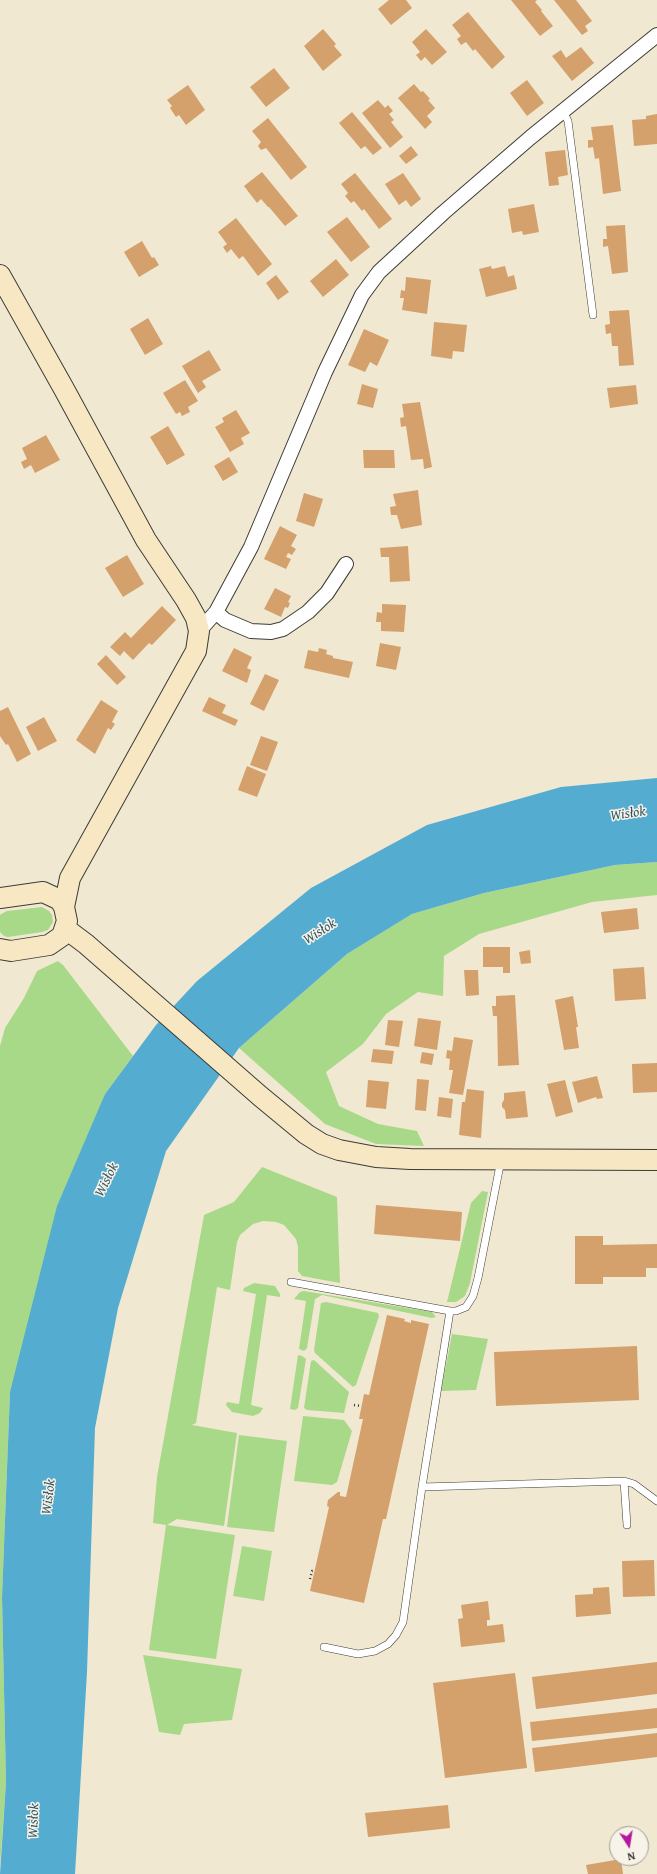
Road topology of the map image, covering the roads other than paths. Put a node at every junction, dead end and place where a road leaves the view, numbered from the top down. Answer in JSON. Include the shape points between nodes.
{"nodes":[{"id":1,"x":657,"y":35,"type":"edge"},
{"id":2,"x":563,"y":111,"type":"junction"},
{"id":3,"x":0,"y":275,"type":"edge"},
{"id":4,"x":593,"y":315,"type":"dead end"},
{"id":5,"x":346,"y":564,"type":"dead end"},
{"id":6,"x":216,"y":612,"type":"junction"},
{"id":7,"x":199,"y":631,"type":"junction"},
{"id":8,"x":70,"y":878,"type":"junction"},
{"id":9,"x":43,"y":892,"type":"junction"},
{"id":10,"x":0,"y":898,"type":"edge"},
{"id":11,"x":64,"y":907,"type":"junction"},
{"id":12,"x":66,"y":929,"type":"junction"},
{"id":13,"x":2,"y":952,"type":"edge"},
{"id":14,"x":501,"y":1160,"type":"junction"},
{"id":15,"x":657,"y":1160,"type":"edge"},
{"id":16,"x":291,"y":1282,"type":"dead end"},
{"id":17,"x":450,"y":1310,"type":"junction"},
{"id":18,"x":624,"y":1481,"type":"junction"},
{"id":19,"x":422,"y":1487,"type":"junction"},
{"id":20,"x":657,"y":1501,"type":"edge"},
{"id":21,"x":627,"y":1525,"type":"dead end"},
{"id":22,"x":324,"y":1647,"type":"dead end"}],
"edges":[{"from":1,"to":2,"type":"street"},
{"from":2,"to":4,"type":"lane","via":[[568,121]]},
{"from":2,"to":6,"type":"street","via":[[378,272],[362,295],[325,372],[251,548]]},
{"from":3,"to":7,"type":"street","via":[[146,540],[186,600],[196,618]]},
{"from":5,"to":6,"type":"street","via":[[327,593],[308,612],[283,629],[271,632],[251,630],[224,620]]},
{"from":6,"to":7,"type":"street"},
{"from":7,"to":8,"type":"street","via":[[196,651]]},
{"from":8,"to":9,"type":"street"},
{"from":8,"to":11,"type":"street"},
{"from":9,"to":10,"type":"street"},
{"from":9,"to":11,"type":"street","via":[[60,900]]},
{"from":11,"to":12,"type":"street"},
{"from":12,"to":13,"type":"street","via":[[57,941],[49,945]]},
{"from":12,"to":14,"type":"street","via":[[260,1096],[322,1144],[376,1157]]},
{"from":14,"to":15,"type":"street"},
{"from":14,"to":17,"type":"lane","via":[[473,1296],[466,1307]]},
{"from":16,"to":17,"type":"lane"},
{"from":17,"to":19,"type":"lane"},
{"from":18,"to":19,"type":"lane"},
{"from":18,"to":20,"type":"lane","via":[[634,1484]]},
{"from":18,"to":21,"type":"lane"},
{"from":19,"to":22,"type":"lane","via":[[403,1622],[396,1635],[388,1644],[375,1651],[358,1654]]}]}
